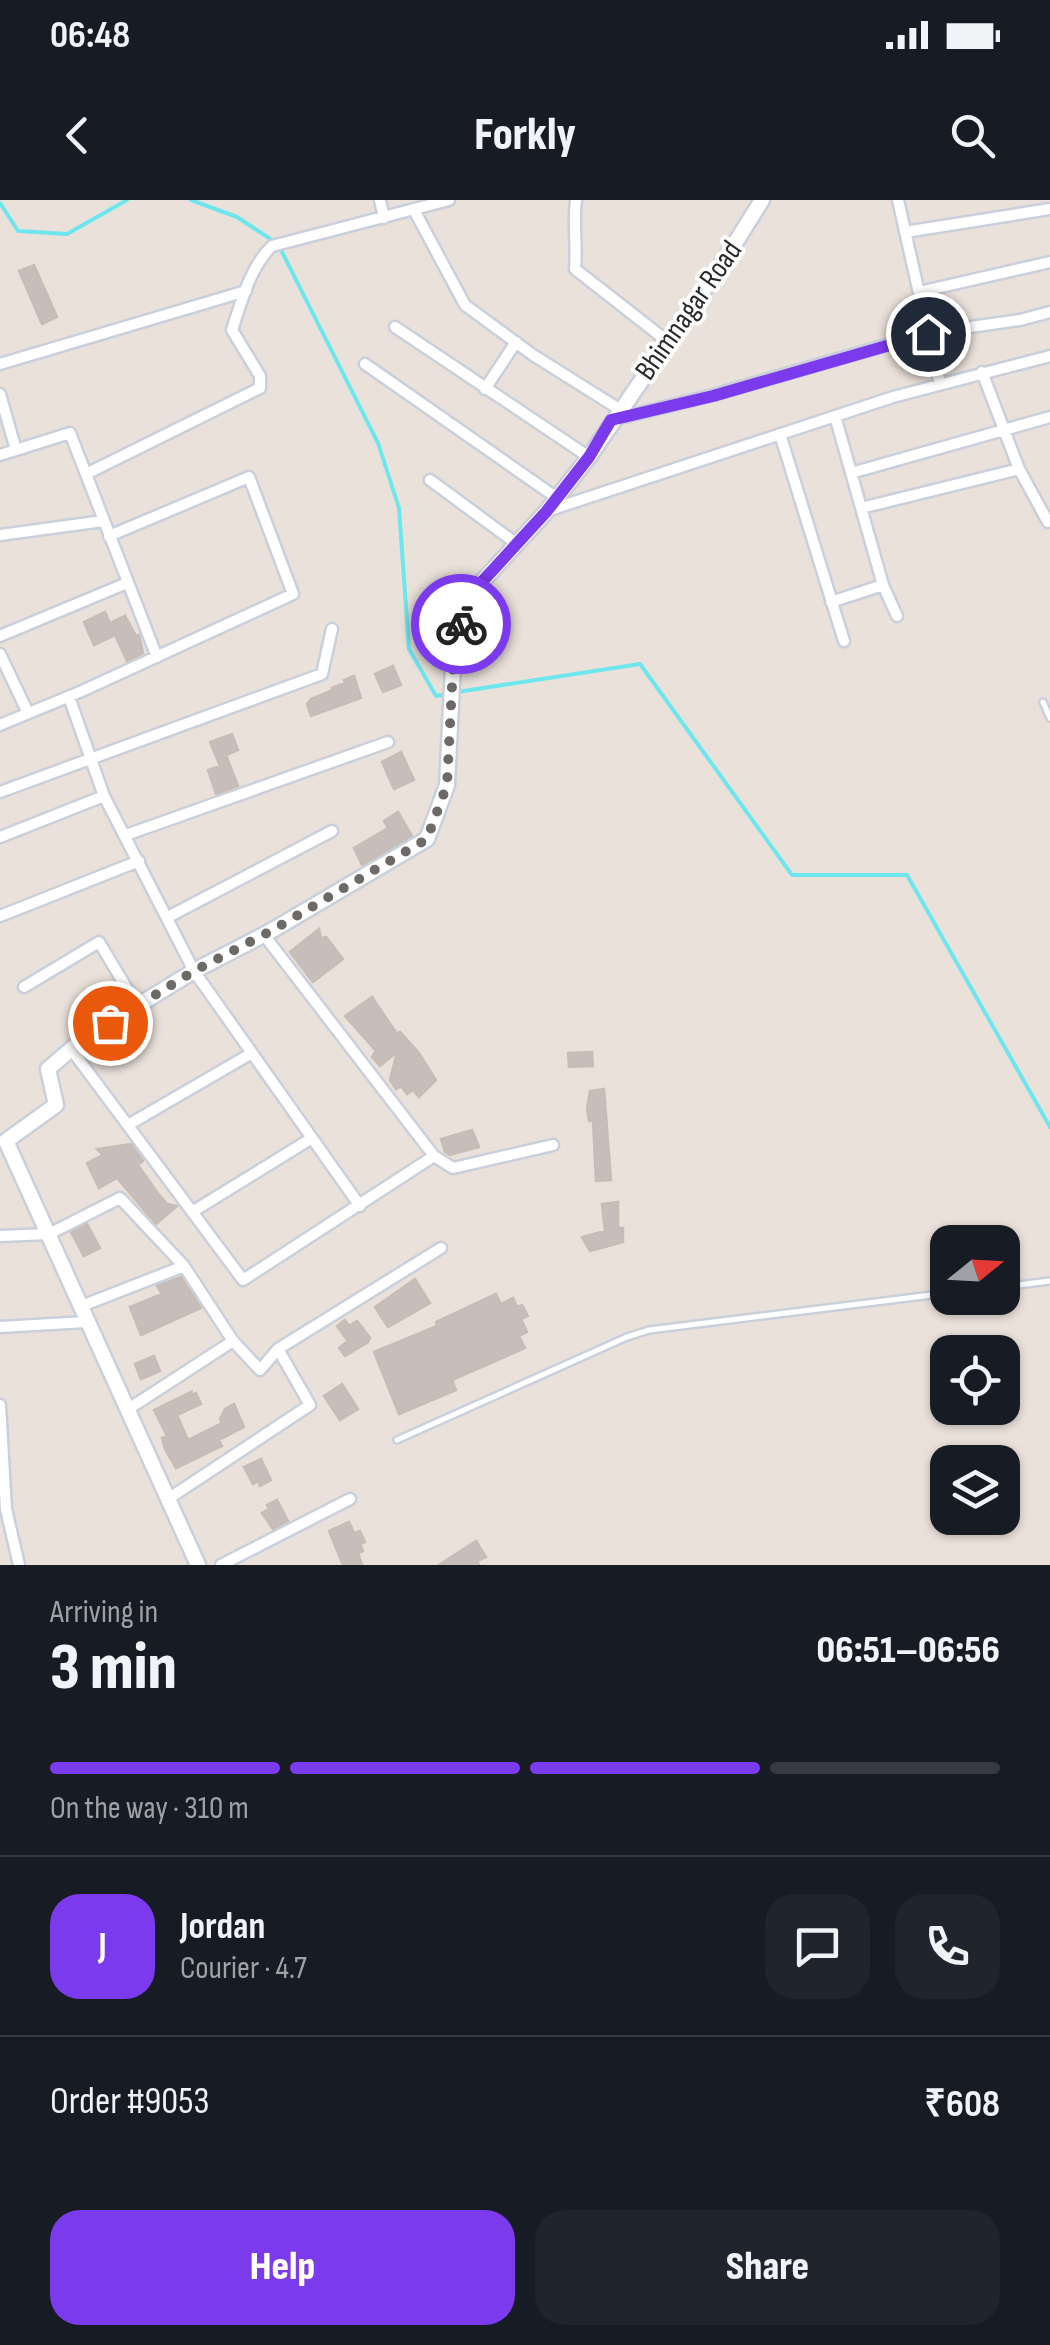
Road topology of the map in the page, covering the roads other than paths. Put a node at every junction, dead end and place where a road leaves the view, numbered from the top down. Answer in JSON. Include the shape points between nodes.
{"nodes":[{"id":1,"x":380,"y":200,"type":"edge"},
{"id":2,"x":449,"y":200,"type":"edge"},
{"id":3,"x":576,"y":200,"type":"edge"},
{"id":4,"x":762,"y":200,"type":"edge"},
{"id":5,"x":898,"y":200,"type":"edge"},
{"id":6,"x":435,"y":202,"type":"edge"},
{"id":7,"x":1050,"y":209,"type":"edge"},
{"id":8,"x":414,"y":210,"type":"junction"},
{"id":9,"x":384,"y":218,"type":"junction"},
{"id":10,"x":906,"y":232,"type":"junction"},
{"id":11,"x":1050,"y":262,"type":"edge"},
{"id":12,"x":246,"y":292,"type":"junction"},
{"id":13,"x":919,"y":292,"type":"junction"},
{"id":14,"x":1050,"y":312,"type":"edge"},
{"id":15,"x":395,"y":327,"type":"dead end"},
{"id":16,"x":928,"y":334,"type":"junction"},
{"id":17,"x":668,"y":340,"type":"junction"},
{"id":18,"x":516,"y":342,"type":"junction"},
{"id":19,"x":1050,"y":356,"type":"edge"},
{"id":20,"x":0,"y":364,"type":"edge"},
{"id":21,"x":366,"y":364,"type":"dead end"},
{"id":22,"x":982,"y":372,"type":"junction"},
{"id":23,"x":940,"y":384,"type":"junction"},
{"id":24,"x":485,"y":390,"type":"junction"},
{"id":25,"x":1,"y":401,"type":"edge"},
{"id":26,"x":615,"y":415,"type":"junction"},
{"id":27,"x":835,"y":416,"type":"junction"},
{"id":28,"x":1050,"y":416,"type":"edge"},
{"id":29,"x":1005,"y":430,"type":"junction"},
{"id":30,"x":780,"y":434,"type":"junction"},
{"id":31,"x":16,"y":450,"type":"junction"},
{"id":32,"x":0,"y":454,"type":"edge"},
{"id":33,"x":589,"y":457,"type":"junction"},
{"id":34,"x":1020,"y":468,"type":"junction"},
{"id":35,"x":86,"y":474,"type":"junction"},
{"id":36,"x":851,"y":474,"type":"junction"},
{"id":37,"x":430,"y":480,"type":"dead end"},
{"id":38,"x":557,"y":498,"type":"junction"},
{"id":39,"x":861,"y":508,"type":"junction"},
{"id":40,"x":546,"y":512,"type":"junction"},
{"id":41,"x":103,"y":521,"type":"junction"},
{"id":42,"x":1048,"y":522,"type":"dead end"},
{"id":43,"x":0,"y":536,"type":"edge"},
{"id":44,"x":108,"y":536,"type":"junction"},
{"id":45,"x":517,"y":544,"type":"junction"},
{"id":46,"x":127,"y":583,"type":"junction"},
{"id":47,"x":883,"y":585,"type":"junction"},
{"id":48,"x":831,"y":602,"type":"junction"},
{"id":49,"x":897,"y":616,"type":"dead end"},
{"id":50,"x":332,"y":629,"type":"dead end"},
{"id":51,"x":0,"y":636,"type":"edge"},
{"id":52,"x":844,"y":641,"type":"dead end"},
{"id":53,"x":0,"y":654,"type":"edge"},
{"id":54,"x":158,"y":657,"type":"junction"},
{"id":55,"x":70,"y":696,"type":"junction"},
{"id":56,"x":1043,"y":702,"type":"dead end"},
{"id":57,"x":28,"y":714,"type":"junction"},
{"id":58,"x":1050,"y":718,"type":"edge"},
{"id":59,"x":0,"y":725,"type":"edge"},
{"id":60,"x":388,"y":742,"type":"dead end"},
{"id":61,"x":93,"y":758,"type":"junction"},
{"id":62,"x":0,"y":792,"type":"edge"},
{"id":63,"x":104,"y":796,"type":"junction"},
{"id":64,"x":332,"y":831,"type":"dead end"},
{"id":65,"x":126,"y":835,"type":"junction"},
{"id":66,"x":0,"y":838,"type":"edge"},
{"id":67,"x":138,"y":860,"type":"junction"},
{"id":68,"x":0,"y":916,"type":"edge"},
{"id":69,"x":168,"y":918,"type":"junction"},
{"id":70,"x":264,"y":934,"type":"junction"},
{"id":71,"x":194,"y":971,"type":"junction"},
{"id":72,"x":24,"y":987,"type":"dead end"},
{"id":73,"x":138,"y":1007,"type":"junction"},
{"id":74,"x":72,"y":1049,"type":"junction"},
{"id":75,"x":252,"y":1053,"type":"junction"},
{"id":76,"x":128,"y":1125,"type":"junction"},
{"id":77,"x":3,"y":1135,"type":"edge"},
{"id":78,"x":312,"y":1138,"type":"junction"},
{"id":79,"x":553,"y":1145,"type":"dead end"},
{"id":80,"x":434,"y":1156,"type":"junction"},
{"id":81,"x":360,"y":1206,"type":"junction"},
{"id":82,"x":192,"y":1212,"type":"junction"},
{"id":83,"x":49,"y":1234,"type":"junction"},
{"id":84,"x":0,"y":1236,"type":"edge"},
{"id":85,"x":441,"y":1248,"type":"dead end"},
{"id":86,"x":184,"y":1266,"type":"junction"},
{"id":87,"x":1050,"y":1281,"type":"edge"},
{"id":88,"x":1020,"y":1285,"type":"edge"},
{"id":89,"x":930,"y":1296,"type":"edge"},
{"id":90,"x":83,"y":1315,"type":"junction"},
{"id":91,"x":0,"y":1327,"type":"edge"},
{"id":92,"x":233,"y":1341,"type":"junction"},
{"id":93,"x":278,"y":1349,"type":"junction"},
{"id":94,"x":0,"y":1405,"type":"edge"},
{"id":95,"x":130,"y":1408,"type":"junction"},
{"id":96,"x":397,"y":1440,"type":"dead end"},
{"id":97,"x":174,"y":1495,"type":"dead end"},
{"id":98,"x":350,"y":1499,"type":"dead end"},
{"id":99,"x":3,"y":1509,"type":"edge"},
{"id":100,"x":19,"y":1565,"type":"edge"},
{"id":101,"x":198,"y":1565,"type":"edge"},
{"id":102,"x":221,"y":1565,"type":"edge"}],
"edges":[{"from":1,"to":9,"type":"street"},
{"from":2,"to":6,"type":"street"},
{"from":3,"to":17,"type":"street","via":[[575,269]]},
{"from":4,"to":17,"type":"street","name":"Bhimnagar Road"},
{"from":5,"to":10,"type":"street"},
{"from":6,"to":8,"type":"street"},
{"from":7,"to":10,"type":"street"},
{"from":8,"to":9,"type":"street"},
{"from":8,"to":18,"type":"street","via":[[465,305]]},
{"from":9,"to":12,"type":"street","via":[[272,246]]},
{"from":10,"to":13,"type":"street"},
{"from":11,"to":13,"type":"street"},
{"from":12,"to":20,"type":"street"},
{"from":12,"to":35,"type":"street","via":[[232,333],[260,376],[260,388]]},
{"from":13,"to":16,"type":"street"},
{"from":14,"to":16,"type":"street"},
{"from":15,"to":24,"type":"street"},
{"from":16,"to":23,"type":"street"},
{"from":16,"to":26,"type":"street","via":[[713,396]]},
{"from":17,"to":26,"type":"street","name":"Bhimnagar Road"},
{"from":18,"to":24,"type":"street"},
{"from":18,"to":26,"type":"street"},
{"from":19,"to":22,"type":"street"},
{"from":21,"to":38,"type":"street"},
{"from":22,"to":23,"type":"street"},
{"from":22,"to":29,"type":"street"},
{"from":23,"to":27,"type":"street"},
{"from":24,"to":33,"type":"street"},
{"from":25,"to":31,"type":"street"},
{"from":26,"to":33,"type":"street","name":"Bhimnagar Road"},
{"from":27,"to":30,"type":"street"},
{"from":27,"to":36,"type":"street"},
{"from":28,"to":29,"type":"street"},
{"from":29,"to":34,"type":"street"},
{"from":29,"to":36,"type":"street"},
{"from":30,"to":40,"type":"street"},
{"from":30,"to":48,"type":"street"},
{"from":31,"to":32,"type":"street"},
{"from":31,"to":35,"type":"street","via":[[70,433]]},
{"from":33,"to":38,"type":"street","name":"Bhimnagar Road"},
{"from":34,"to":39,"type":"street"},
{"from":34,"to":42,"type":"street"},
{"from":35,"to":41,"type":"street"},
{"from":36,"to":39,"type":"street"},
{"from":37,"to":45,"type":"street"},
{"from":38,"to":40,"type":"street","name":"Bhimnagar Road"},
{"from":39,"to":47,"type":"street"},
{"from":40,"to":45,"type":"street","name":"Bhimnagar Road"},
{"from":41,"to":43,"type":"street"},
{"from":41,"to":44,"type":"street"},
{"from":44,"to":46,"type":"street"},
{"from":44,"to":54,"type":"street","via":[[249,477],[293,594]]},
{"from":45,"to":70,"type":"street","name":"Bhimnagar Road","via":[[480,584],[459,628],[447,785],[427,839]]},
{"from":46,"to":51,"type":"street"},
{"from":46,"to":54,"type":"street"},
{"from":47,"to":48,"type":"street"},
{"from":47,"to":49,"type":"street"},
{"from":48,"to":52,"type":"street"},
{"from":50,"to":61,"type":"street","via":[[322,674]]},
{"from":53,"to":57,"type":"street"},
{"from":54,"to":55,"type":"street"},
{"from":55,"to":57,"type":"street"},
{"from":55,"to":61,"type":"street"},
{"from":56,"to":58,"type":"lane"},
{"from":57,"to":59,"type":"street"},
{"from":60,"to":65,"type":"street"},
{"from":61,"to":62,"type":"street"},
{"from":61,"to":63,"type":"street"},
{"from":63,"to":65,"type":"street"},
{"from":63,"to":66,"type":"street"},
{"from":64,"to":69,"type":"street"},
{"from":65,"to":67,"type":"street"},
{"from":67,"to":68,"type":"street"},
{"from":67,"to":69,"type":"street"},
{"from":69,"to":71,"type":"street"},
{"from":70,"to":71,"type":"street","name":"Bhimnagar Road"},
{"from":70,"to":80,"type":"street"},
{"from":71,"to":73,"type":"street","name":"Bhimnagar Road"},
{"from":71,"to":75,"type":"street"},
{"from":72,"to":73,"type":"street","via":[[99,942]]},
{"from":73,"to":74,"type":"street","name":"Bhimnagar Road"},
{"from":74,"to":76,"type":"street"},
{"from":74,"to":77,"type":"street","via":[[48,1069],[56,1105]]},
{"from":75,"to":76,"type":"street"},
{"from":75,"to":78,"type":"street"},
{"from":76,"to":82,"type":"street"},
{"from":77,"to":83,"type":"street"},
{"from":78,"to":81,"type":"street"},
{"from":78,"to":82,"type":"street"},
{"from":79,"to":80,"type":"street","via":[[452,1168]]},
{"from":80,"to":81,"type":"street"},
{"from":81,"to":82,"type":"street","via":[[243,1280]]},
{"from":83,"to":84,"type":"street"},
{"from":83,"to":86,"type":"street","via":[[120,1198]]},
{"from":83,"to":90,"type":"street"},
{"from":85,"to":93,"type":"street"},
{"from":86,"to":90,"type":"street"},
{"from":86,"to":92,"type":"street"},
{"from":87,"to":88,"type":"lane"},
{"from":89,"to":96,"type":"lane","via":[[649,1330]]},
{"from":90,"to":91,"type":"street"},
{"from":90,"to":95,"type":"street"},
{"from":92,"to":93,"type":"street","via":[[260,1370]]},
{"from":92,"to":95,"type":"street"},
{"from":93,"to":97,"type":"street","via":[[310,1404]]},
{"from":94,"to":99,"type":"street"},
{"from":95,"to":101,"type":"street"},
{"from":98,"to":102,"type":"street"},
{"from":99,"to":100,"type":"street"}]}
